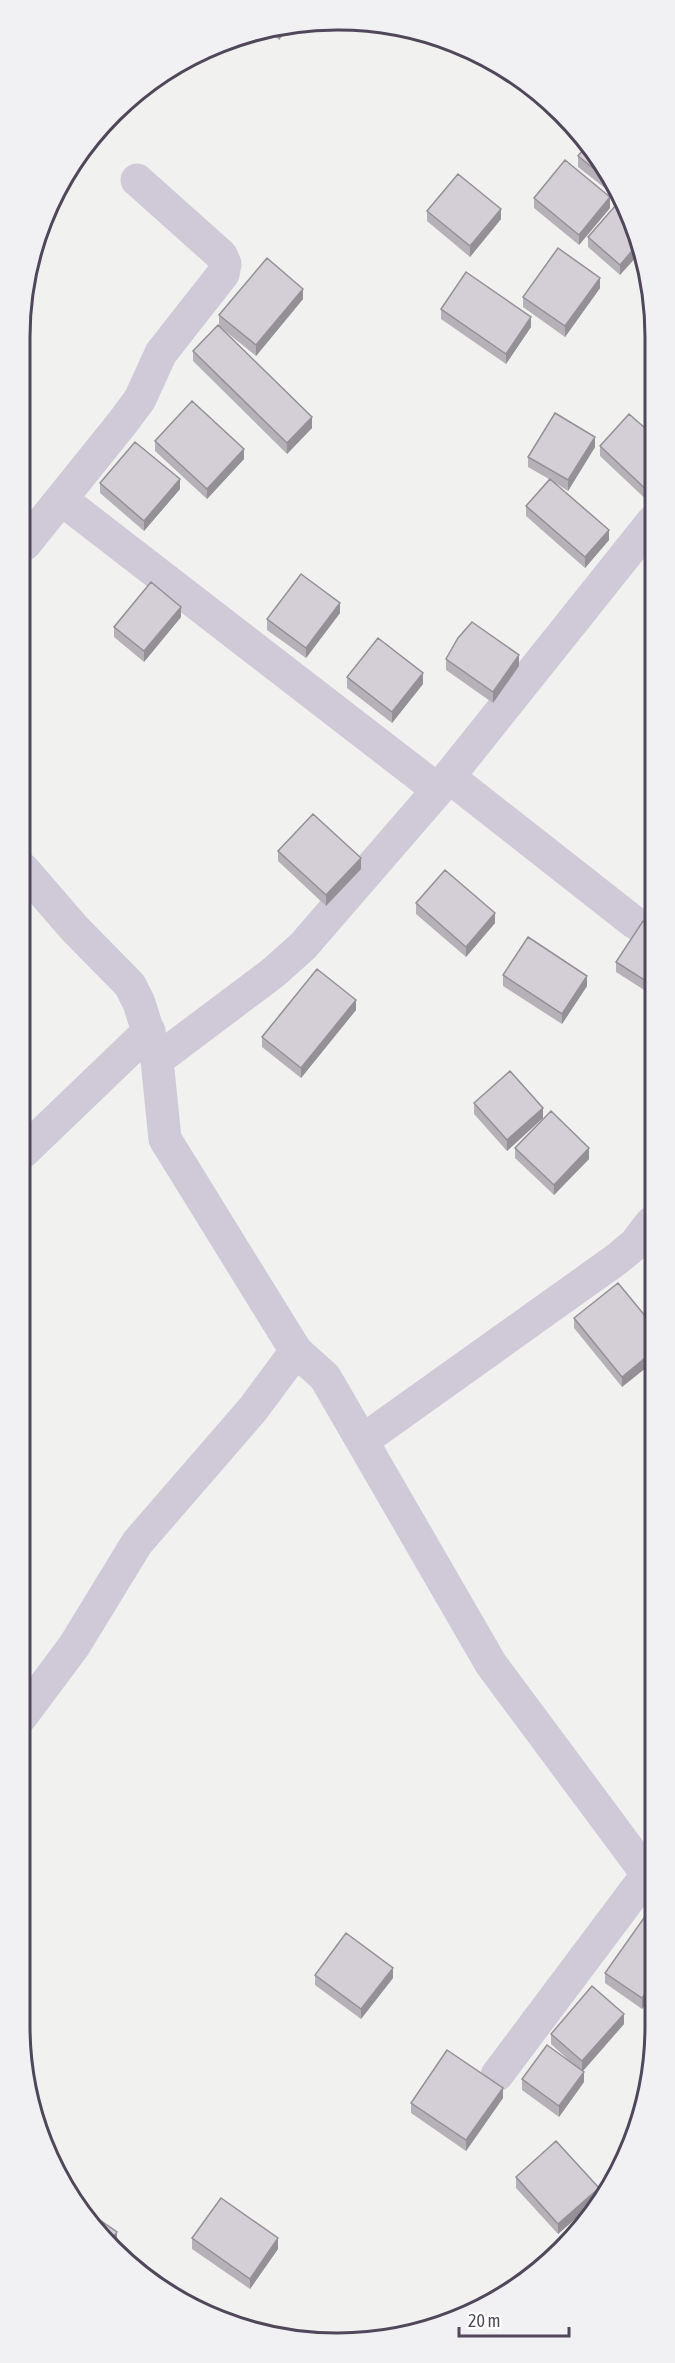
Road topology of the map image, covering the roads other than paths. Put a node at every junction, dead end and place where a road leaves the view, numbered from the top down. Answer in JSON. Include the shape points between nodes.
{"nodes":[{"id":1,"x":136,"y":180,"type":"dead end"},
{"id":2,"x":61,"y":499,"type":"junction"},
{"id":3,"x":645,"y":531,"type":"edge"},
{"id":4,"x":30,"y":538,"type":"edge"},
{"id":5,"x":443,"y":784,"type":"junction"},
{"id":6,"x":30,"y":876,"type":"edge"},
{"id":7,"x":635,"y":922,"type":"dead end"},
{"id":8,"x":153,"y":1045,"type":"junction"},
{"id":9,"x":30,"y":1145,"type":"edge"},
{"id":10,"x":645,"y":1233,"type":"edge"},
{"id":11,"x":296,"y":1351,"type":"junction"},
{"id":12,"x":362,"y":1441,"type":"junction"},
{"id":13,"x":30,"y":1705,"type":"edge"},
{"id":14,"x":645,"y":1873,"type":"edge"},
{"id":15,"x":645,"y":1881,"type":"edge"},
{"id":16,"x":497,"y":2075,"type":"dead end"}],
"edges":[{"from":1,"to":2,"type":"street","via":[[221,255],[225,264],[223,274],[161,353],[140,399]]},
{"from":2,"to":4,"type":"street"},
{"from":2,"to":5,"type":"street"},
{"from":3,"to":5,"type":"street"},
{"from":5,"to":7,"type":"street"},
{"from":5,"to":8,"type":"street","via":[[303,946],[274,972]]},
{"from":6,"to":8,"type":"street","via":[[130,985]]},
{"from":8,"to":9,"type":"street"},
{"from":8,"to":11,"type":"street","via":[[165,1139]]},
{"from":10,"to":12,"type":"street","via":[[617,1259]]},
{"from":11,"to":12,"type":"street","via":[[325,1377]]},
{"from":11,"to":13,"type":"street","via":[[253,1409],[137,1543],[74,1646]]},
{"from":12,"to":14,"type":"street","via":[[491,1664]]},
{"from":15,"to":16,"type":"street"}]}
